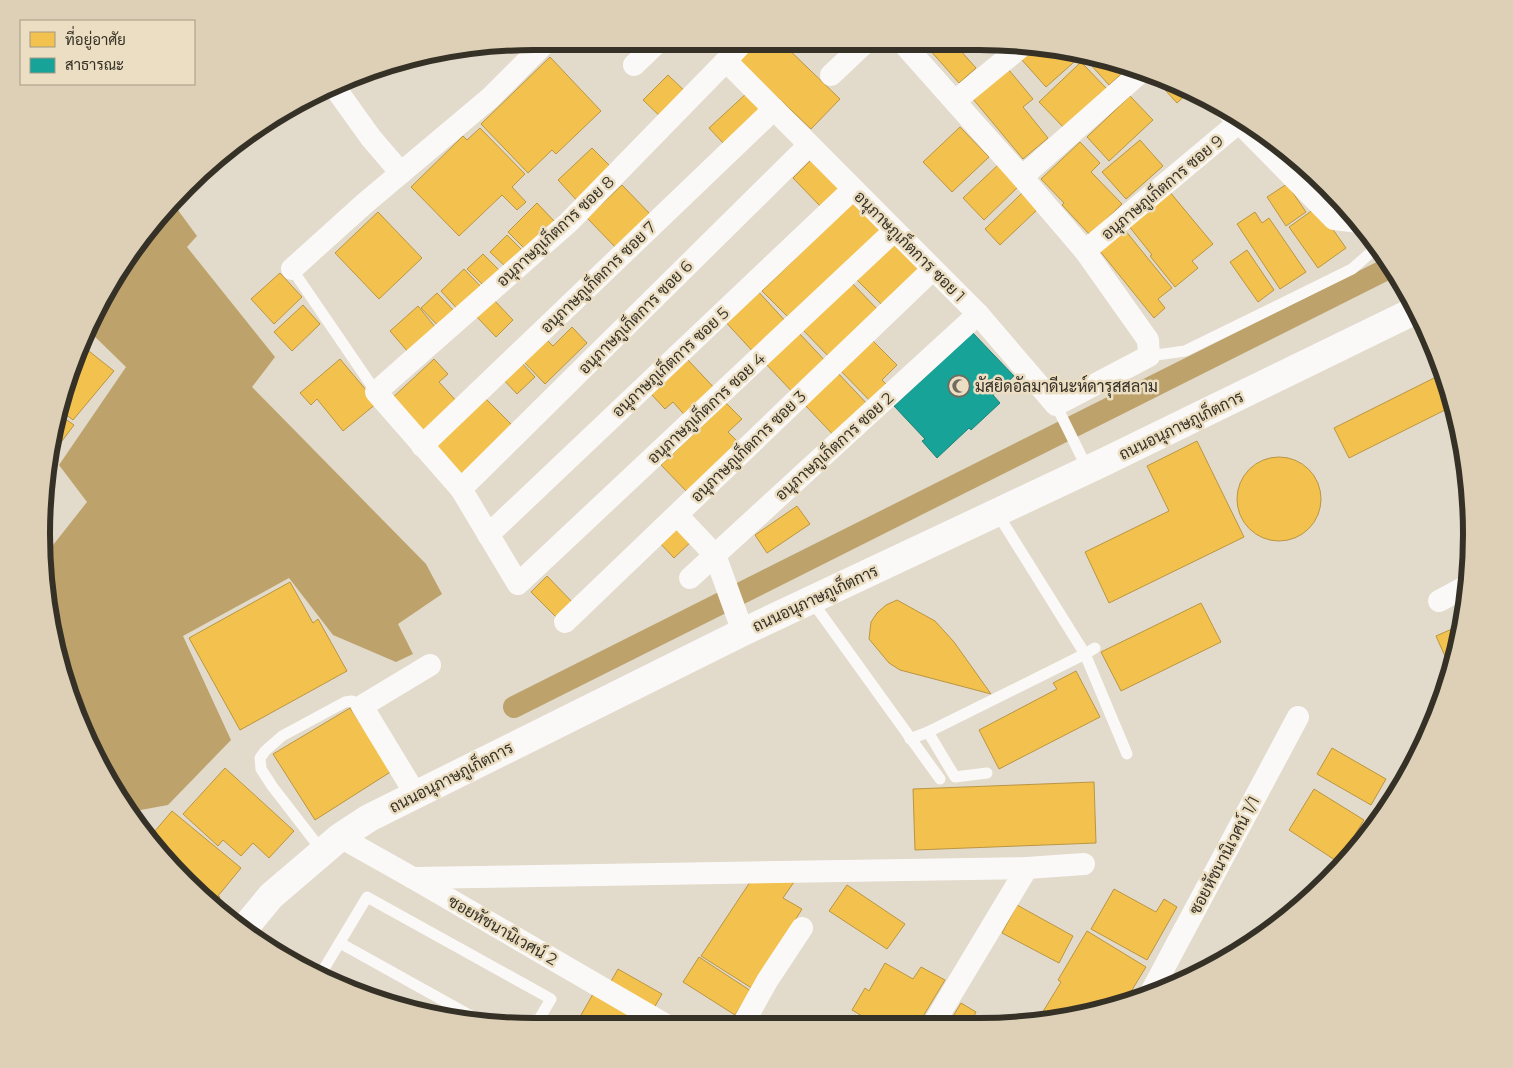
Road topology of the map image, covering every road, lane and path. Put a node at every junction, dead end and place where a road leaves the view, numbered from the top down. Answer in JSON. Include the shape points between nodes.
{"nodes":[{"id":1,"x":538,"y":50,"type":"edge"},
{"id":2,"x":650,"y":50,"type":"edge"},
{"id":3,"x":736,"y":50,"type":"edge"},
{"id":4,"x":858,"y":50,"type":"edge"},
{"id":5,"x":909,"y":50,"type":"edge"},
{"id":6,"x":1015,"y":51,"type":"edge"},
{"id":7,"x":726,"y":61,"type":"junction"},
{"id":8,"x":634,"y":65,"type":"dead end"},
{"id":9,"x":832,"y":75,"type":"dead end"},
{"id":10,"x":1136,"y":76,"type":"edge"},
{"id":11,"x":338,"y":92,"type":"edge"},
{"id":12,"x":955,"y":101,"type":"junction"},
{"id":13,"x":774,"y":109,"type":"junction"},
{"id":14,"x":1227,"y":119,"type":"edge"},
{"id":15,"x":1248,"y":132,"type":"edge"},
{"id":16,"x":809,"y":145,"type":"junction"},
{"id":17,"x":401,"y":173,"type":"junction"},
{"id":18,"x":1022,"y":177,"type":"junction"},
{"id":19,"x":853,"y":189,"type":"junction"},
{"id":20,"x":1348,"y":221,"type":"edge"},
{"id":21,"x":894,"y":231,"type":"junction"},
{"id":22,"x":1085,"y":251,"type":"junction"},
{"id":23,"x":1372,"y":252,"type":"edge"},
{"id":24,"x":292,"y":269,"type":"joint"},
{"id":25,"x":932,"y":270,"type":"junction"},
{"id":26,"x":1409,"y":313,"type":"edge"},
{"id":27,"x":978,"y":314,"type":"junction"},
{"id":28,"x":1149,"y":356,"type":"junction"},
{"id":29,"x":376,"y":392,"type":"junction"},
{"id":30,"x":1056,"y":405,"type":"junction"},
{"id":31,"x":422,"y":446,"type":"junction"},
{"id":32,"x":1088,"y":470,"type":"junction"},
{"id":33,"x":461,"y":489,"type":"junction"},
{"id":34,"x":997,"y":513,"type":"junction"},
{"id":35,"x":677,"y":515,"type":"junction"},
{"id":36,"x":488,"y":535,"type":"junction"},
{"id":37,"x":715,"y":555,"type":"junction"},
{"id":38,"x":690,"y":578,"type":"dead end"},
{"id":39,"x":1460,"y":590,"type":"edge"},
{"id":40,"x":811,"y":600,"type":"junction"},
{"id":41,"x":1439,"y":601,"type":"dead end"},
{"id":42,"x":565,"y":622,"type":"dead end"},
{"id":43,"x":743,"y":632,"type":"junction"},
{"id":44,"x":1090,"y":651,"type":"junction"},
{"id":45,"x":430,"y":665,"type":"dead end"},
{"id":46,"x":362,"y":706,"type":"junction"},
{"id":47,"x":1298,"y":717,"type":"dead end"},
{"id":48,"x":928,"y":732,"type":"junction"},
{"id":49,"x":910,"y":738,"type":"junction"},
{"id":50,"x":1127,"y":754,"type":"dead end"},
{"id":51,"x":987,"y":773,"type":"dead end"},
{"id":52,"x":940,"y":779,"type":"dead end"},
{"id":53,"x":416,"y":795,"type":"junction"},
{"id":54,"x":332,"y":845,"type":"junction"},
{"id":55,"x":1084,"y":864,"type":"dead end"},
{"id":56,"x":1027,"y":868,"type":"junction"},
{"id":57,"x":413,"y":878,"type":"junction"},
{"id":58,"x":248,"y":924,"type":"edge"},
{"id":59,"x":802,"y":928,"type":"dead end"},
{"id":60,"x":340,"y":942,"type":"junction"},
{"id":61,"x":323,"y":970,"type":"edge"},
{"id":62,"x":1155,"y":984,"type":"edge"},
{"id":63,"x":467,"y":1013,"type":"edge"},
{"id":64,"x":539,"y":1018,"type":"edge"},
{"id":65,"x":654,"y":1018,"type":"edge"},
{"id":66,"x":747,"y":1018,"type":"edge"},
{"id":67,"x":937,"y":1018,"type":"edge"}],
"edges":[{"from":1,"to":17,"type":"street","via":[[490,98]]},
{"from":2,"to":8,"type":"street"},
{"from":3,"to":7,"type":"street"},
{"from":4,"to":9,"type":"street"},
{"from":5,"to":12,"type":"street"},
{"from":6,"to":12,"type":"street"},
{"from":7,"to":13,"type":"street","name":"อนุภาษภูเก็ตการ ซอย 1"},
{"from":7,"to":29,"type":"street","name":"อนุภาษภูเก็ตการ ซอย 8","via":[[569,222]]},
{"from":10,"to":18,"type":"street"},
{"from":11,"to":17,"type":"street"},
{"from":12,"to":18,"type":"street"},
{"from":13,"to":16,"type":"street","name":"อนุภาษภูเก็ตการ ซอย 1"},
{"from":13,"to":31,"type":"street","name":"อนุภาษภูเก็ตการ ซอย 7"},
{"from":14,"to":22,"type":"street","name":"อนุภาษภูเก็ตการ ซอย 9"},
{"from":15,"to":20,"type":"street","via":[[1334,219]]},
{"from":16,"to":19,"type":"street","name":"อนุภาษภูเก็ตการ ซอย 1"},
{"from":16,"to":33,"type":"street","name":"อนุภาษภูเก็ตการ ซอย 6"},
{"from":17,"to":24,"type":"street"},
{"from":18,"to":22,"type":"street"},
{"from":19,"to":21,"type":"street","name":"อนุภาษภูเก็ตการ ซอย 1"},
{"from":19,"to":36,"type":"street","name":"อนุภาษภูเก็ตการ ซอย 5"},
{"from":21,"to":25,"type":"street","name":"อนุภาษภูเก็ตการ ซอย 1"},
{"from":21,"to":36,"type":"street","name":"อนุภาษภูเก็ตการ ซอย 4","via":[[518,584]]},
{"from":22,"to":28,"type":"street","via":[[1148,340]]},
{"from":23,"to":28,"type":"lane","via":[[1352,269],[1185,351]]},
{"from":24,"to":29,"type":"lane"},
{"from":25,"to":27,"type":"street","name":"อนุภาษภูเก็ตการ ซอย 1"},
{"from":25,"to":35,"type":"street","name":"อนุภาษภูเก็ตการ ซอย 3"},
{"from":26,"to":32,"type":"street","name":"ถนนอนุภาษภูเก็ตการ"},
{"from":27,"to":30,"type":"street","name":"อนุภาษภูเก็ตการ ซอย 1"},
{"from":27,"to":37,"type":"street","name":"อนุภาษภูเก็ตการ ซอย 2"},
{"from":28,"to":30,"type":"street"},
{"from":29,"to":31,"type":"street"},
{"from":30,"to":32,"type":"lane","name":"อนุภาษภูเก็ตการ ซอย 1"},
{"from":31,"to":33,"type":"street"},
{"from":32,"to":34,"type":"street","name":"ถนนอนุภาษภูเก็ตการ"},
{"from":33,"to":36,"type":"street"},
{"from":34,"to":40,"type":"street","name":"ถนนอนุภาษภูเก็ตการ"},
{"from":34,"to":44,"type":"lane"},
{"from":35,"to":37,"type":"street"},
{"from":35,"to":42,"type":"street","name":"อนุภาษภูเก็ตการ ซอย 3"},
{"from":37,"to":38,"type":"street","name":"อนุภาษภูเก็ตการ ซอย 2"},
{"from":37,"to":43,"type":"street"},
{"from":39,"to":41,"type":"street"},
{"from":40,"to":43,"type":"street","name":"ถนนอนุภาษภูเก็ตการ"},
{"from":40,"to":49,"type":"lane"},
{"from":43,"to":53,"type":"street","name":"ถนนอนุภาษภูเก็ตการ"},
{"from":44,"to":48,"type":"lane"},
{"from":44,"to":50,"type":"lane"},
{"from":45,"to":46,"type":"street"},
{"from":46,"to":53,"type":"street"},
{"from":46,"to":54,"type":"lane","via":[[352,701],[345,702],[282,736],[260,758],[266,778]]},
{"from":47,"to":62,"type":"street","name":"ซอยหัชนานิเวศน์ 1/1"},
{"from":48,"to":49,"type":"lane"},
{"from":48,"to":51,"type":"lane","via":[[955,777]]},
{"from":49,"to":52,"type":"lane"},
{"from":53,"to":54,"type":"street","name":"ถนนอนุภาษภูเก็ตการ","via":[[369,818]]},
{"from":54,"to":57,"type":"street","name":"ซอยหัชนานิเวศน์ 2"},
{"from":54,"to":58,"type":"street","name":"ถนนอนุภาษภูเก็ตการ","via":[[271,896]]},
{"from":55,"to":56,"type":"street"},
{"from":56,"to":57,"type":"street"},
{"from":56,"to":67,"type":"street"},
{"from":57,"to":65,"type":"street","name":"ซอยหัชนานิเวศน์ 2"},
{"from":59,"to":66,"type":"street"},
{"from":60,"to":61,"type":"lane"},
{"from":60,"to":63,"type":"lane"},
{"from":60,"to":64,"type":"lane","via":[[367,897],[550,999]]}]}
